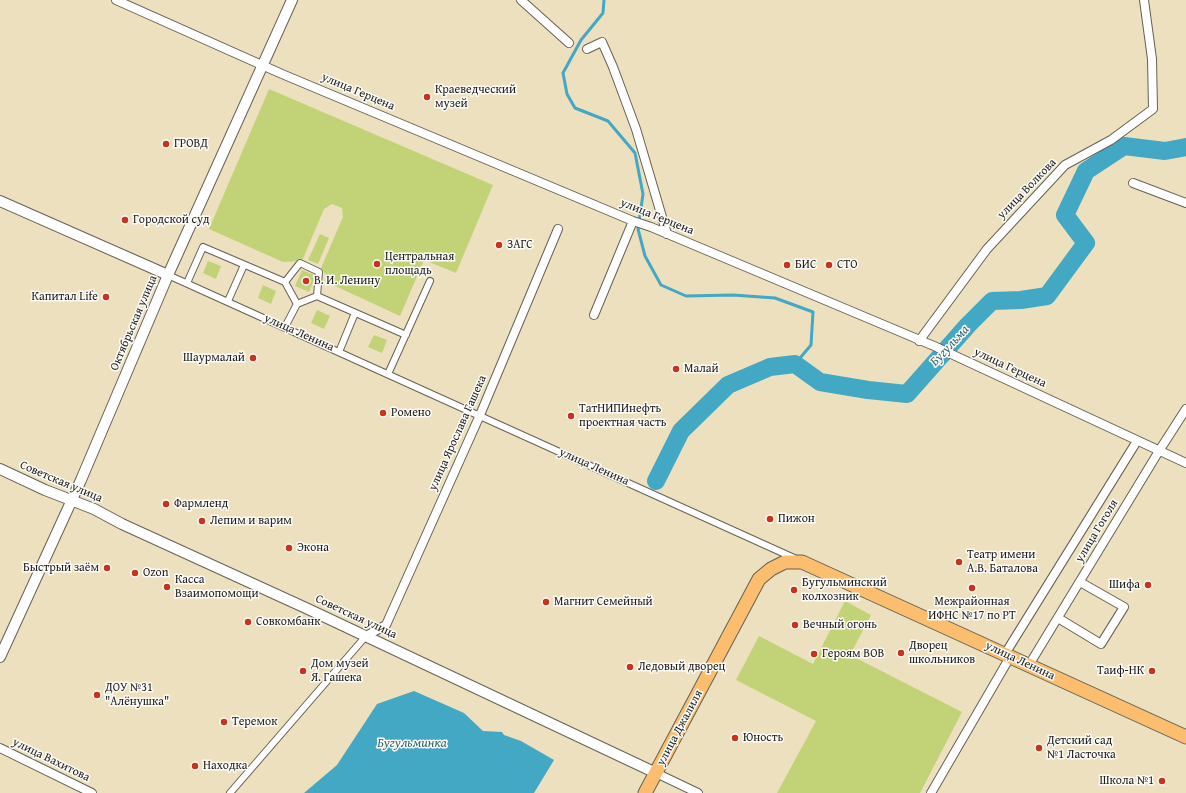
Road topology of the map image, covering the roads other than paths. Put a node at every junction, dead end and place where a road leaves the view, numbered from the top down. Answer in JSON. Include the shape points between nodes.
{"nodes":[{"id":1,"x":116,"y":0,"type":"edge"},
{"id":2,"x":292,"y":0,"type":"edge"},
{"id":3,"x":521,"y":0,"type":"edge"},
{"id":4,"x":1144,"y":0,"type":"edge"},
{"id":5,"x":569,"y":43,"type":"dead end"},
{"id":6,"x":587,"y":49,"type":"dead end"},
{"id":7,"x":263,"y":66,"type":"junction"},
{"id":8,"x":1133,"y":183,"type":"dead end"},
{"id":9,"x":0,"y":202,"type":"edge"},
{"id":10,"x":1186,"y":203,"type":"edge"},
{"id":11,"x":633,"y":221,"type":"junction"},
{"id":12,"x":558,"y":229,"type":"dead end"},
{"id":13,"x":667,"y":234,"type":"junction"},
{"id":14,"x":244,"y":265,"type":"junction"},
{"id":15,"x":168,"y":275,"type":"junction"},
{"id":16,"x":430,"y":281,"type":"dead end"},
{"id":17,"x":285,"y":282,"type":"junction"},
{"id":18,"x":187,"y":283,"type":"junction"},
{"id":19,"x":317,"y":296,"type":"junction"},
{"id":20,"x":228,"y":301,"type":"junction"},
{"id":21,"x":297,"y":304,"type":"junction"},
{"id":22,"x":355,"y":313,"type":"junction"},
{"id":23,"x":594,"y":315,"type":"dead end"},
{"id":24,"x":285,"y":327,"type":"junction"},
{"id":25,"x":406,"y":335,"type":"junction"},
{"id":26,"x":919,"y":341,"type":"junction"},
{"id":27,"x":339,"y":352,"type":"junction"},
{"id":28,"x":388,"y":374,"type":"junction"},
{"id":29,"x":1186,"y":409,"type":"edge"},
{"id":30,"x":480,"y":416,"type":"junction"},
{"id":31,"x":1137,"y":441,"type":"junction"},
{"id":32,"x":1159,"y":451,"type":"junction"},
{"id":33,"x":1186,"y":463,"type":"edge"},
{"id":34,"x":0,"y":469,"type":"edge"},
{"id":35,"x":72,"y":501,"type":"junction"},
{"id":36,"x":802,"y":562,"type":"junction"},
{"id":37,"x":1080,"y":582,"type":"junction"},
{"id":38,"x":1058,"y":618,"type":"junction"},
{"id":39,"x":366,"y":636,"type":"junction"},
{"id":40,"x":1007,"y":655,"type":"junction"},
{"id":41,"x":0,"y":657,"type":"edge"},
{"id":42,"x":1029,"y":665,"type":"junction"},
{"id":43,"x":1186,"y":737,"type":"edge"},
{"id":44,"x":0,"y":748,"type":"edge"},
{"id":45,"x":656,"y":773,"type":"junction"},
{"id":46,"x":92,"y":793,"type":"edge"},
{"id":47,"x":230,"y":793,"type":"edge"},
{"id":48,"x":645,"y":793,"type":"edge"},
{"id":49,"x":698,"y":793,"type":"edge"},
{"id":50,"x":932,"y":793,"type":"edge"}],
"edges":[{"from":1,"to":7,"type":"street","name":"улица Герцена"},
{"from":2,"to":7,"type":"street","name":"Октябрьская улица"},
{"from":3,"to":5,"type":"street"},
{"from":4,"to":26,"type":"street","name":"улица Волкова","via":[[1152,59],[1153,109],[1111,140],[1065,165],[986,249]]},
{"from":6,"to":13,"type":"street","via":[[602,42],[613,67],[636,129]]},
{"from":7,"to":11,"type":"street","name":"улица Герцена"},
{"from":7,"to":15,"type":"street","name":"Октябрьская улица"},
{"from":8,"to":10,"type":"street"},
{"from":9,"to":15,"type":"street","name":"улица Ленина"},
{"from":11,"to":13,"type":"street","name":"улица Герцена"},
{"from":11,"to":23,"type":"street"},
{"from":12,"to":30,"type":"street","name":"улица Ярослава Гашека"},
{"from":13,"to":26,"type":"street","name":"улица Герцена"},
{"from":14,"to":17,"type":"street"},
{"from":14,"to":18,"type":"street","via":[[203,247]]},
{"from":14,"to":20,"type":"street"},
{"from":15,"to":18,"type":"street","name":"улица Ленина"},
{"from":15,"to":35,"type":"street","name":"Октябрьская улица"},
{"from":16,"to":25,"type":"street"},
{"from":17,"to":19,"type":"street","via":[[300,263],[319,272]]},
{"from":17,"to":21,"type":"street"},
{"from":18,"to":20,"type":"street","name":"улица Ленина"},
{"from":19,"to":21,"type":"street"},
{"from":19,"to":22,"type":"street"},
{"from":20,"to":24,"type":"street","name":"улица Ленина"},
{"from":21,"to":24,"type":"street"},
{"from":22,"to":25,"type":"street"},
{"from":22,"to":27,"type":"street"},
{"from":24,"to":27,"type":"street","name":"улица Ленина"},
{"from":25,"to":28,"type":"street"},
{"from":26,"to":31,"type":"street","name":"улица Герцена"},
{"from":27,"to":28,"type":"street","name":"улица Ленина"},
{"from":28,"to":30,"type":"street","name":"улица Ленина"},
{"from":29,"to":32,"type":"street","name":"улица Гоголя"},
{"from":30,"to":36,"type":"street","name":"улица Ленина"},
{"from":30,"to":39,"type":"street","name":"улица Ярослава Гашека","via":[[386,625]]},
{"from":31,"to":32,"type":"street","name":"улица Герцена"},
{"from":31,"to":40,"type":"street","name":"улица Гоголя"},
{"from":32,"to":33,"type":"street","name":"улица Герцена"},
{"from":32,"to":37,"type":"street","name":"улица Гоголя"},
{"from":34,"to":35,"type":"street","name":"Советская улица"},
{"from":35,"to":39,"type":"street","name":"Советская улица"},
{"from":35,"to":41,"type":"street","name":"Октябрьская улица"},
{"from":36,"to":40,"type":"main road","name":"улица Ленина"},
{"from":36,"to":45,"type":"main road","name":"улица Джалиля","via":[[785,562],[758,579]]},
{"from":37,"to":38,"type":"street","name":"улица Гоголя"},
{"from":37,"to":38,"type":"street","via":[[1124,607],[1101,644]]},
{"from":38,"to":42,"type":"street","name":"улица Гоголя"},
{"from":39,"to":45,"type":"street","name":"Советская улица"},
{"from":39,"to":47,"type":"street"},
{"from":40,"to":42,"type":"main road","name":"улица Ленина"},
{"from":40,"to":50,"type":"street","name":"улица Гоголя"},
{"from":42,"to":43,"type":"main road","name":"улица Ленина"},
{"from":44,"to":46,"type":"street","name":"улица Вахитова"},
{"from":45,"to":48,"type":"main road","name":"улица Джалиля"},
{"from":45,"to":49,"type":"street","name":"Советская улица"}]}
